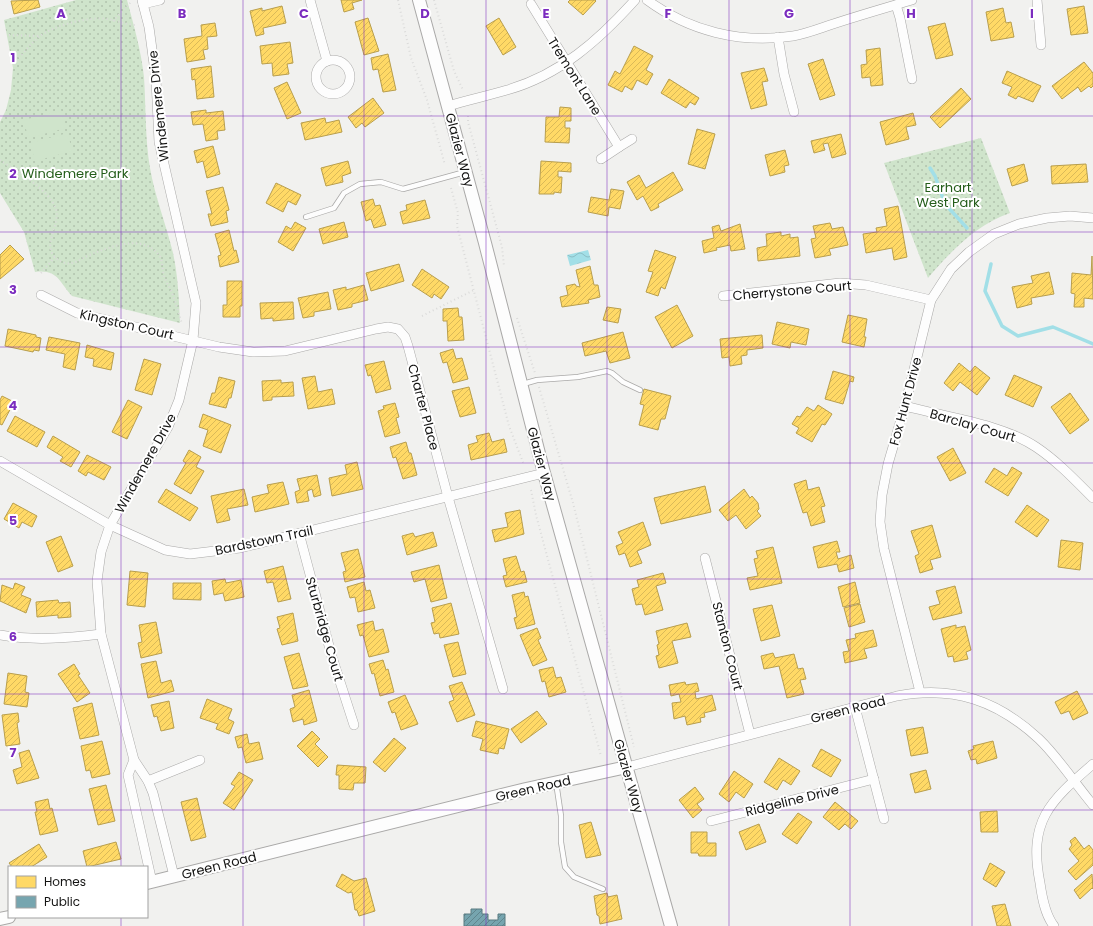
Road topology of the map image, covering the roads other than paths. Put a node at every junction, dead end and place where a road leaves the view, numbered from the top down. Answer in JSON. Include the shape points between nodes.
{"nodes":[{"id":1,"x":160,"y":0,"type":"edge"},
{"id":2,"x":310,"y":0,"type":"edge"},
{"id":3,"x":419,"y":0,"type":"edge"},
{"id":4,"x":635,"y":0,"type":"edge"},
{"id":5,"x":647,"y":0,"type":"edge"},
{"id":6,"x":912,"y":0,"type":"edge"},
{"id":7,"x":1036,"y":0,"type":"edge"},
{"id":8,"x":143,"y":2,"type":"edge"},
{"id":9,"x":531,"y":4,"type":"dead end"},
{"id":10,"x":896,"y":5,"type":"junction"},
{"id":11,"x":778,"y":37,"type":"junction"},
{"id":12,"x":1041,"y":45,"type":"dead end"},
{"id":13,"x":327,"y":61,"type":"dead end"},
{"id":14,"x":568,"y":63,"type":"junction"},
{"id":15,"x":912,"y":79,"type":"dead end"},
{"id":16,"x":448,"y":106,"type":"junction"},
{"id":17,"x":794,"y":112,"type":"dead end"},
{"id":18,"x":632,"y":139,"type":"dead end"},
{"id":19,"x":619,"y":147,"type":"junction"},
{"id":20,"x":601,"y":159,"type":"dead end"},
{"id":21,"x":465,"y":172,"type":"junction"},
{"id":22,"x":306,"y":217,"type":"dead end"},
{"id":23,"x":1093,"y":218,"type":"edge"},
{"id":24,"x":41,"y":295,"type":"dead end"},
{"id":25,"x":723,"y":296,"type":"dead end"},
{"id":26,"x":931,"y":300,"type":"junction"},
{"id":27,"x":193,"y":340,"type":"junction"},
{"id":28,"x":521,"y":384,"type":"junction"},
{"id":29,"x":640,"y":390,"type":"dead end"},
{"id":30,"x":905,"y":406,"type":"junction"},
{"id":31,"x":0,"y":461,"type":"edge"},
{"id":32,"x":544,"y":473,"type":"junction"},
{"id":33,"x":448,"y":497,"type":"junction"},
{"id":34,"x":1093,"y":498,"type":"edge"},
{"id":35,"x":110,"y":525,"type":"junction"},
{"id":36,"x":299,"y":533,"type":"junction"},
{"id":37,"x":706,"y":558,"type":"dead end"},
{"id":38,"x":102,"y":634,"type":"junction"},
{"id":39,"x":0,"y":635,"type":"edge"},
{"id":40,"x":503,"y":689,"type":"dead end"},
{"id":41,"x":920,"y":692,"type":"junction"},
{"id":42,"x":855,"y":707,"type":"junction"},
{"id":43,"x":354,"y":725,"type":"dead end"},
{"id":44,"x":750,"y":734,"type":"junction"},
{"id":45,"x":134,"y":760,"type":"junction"},
{"id":46,"x":200,"y":760,"type":"dead end"},
{"id":47,"x":1093,"y":764,"type":"edge"},
{"id":48,"x":627,"y":767,"type":"junction"},
{"id":49,"x":874,"y":779,"type":"junction"},
{"id":50,"x":148,"y":780,"type":"junction"},
{"id":51,"x":1073,"y":781,"type":"junction"},
{"id":52,"x":556,"y":782,"type":"junction"},
{"id":53,"x":1093,"y":805,"type":"edge"},
{"id":54,"x":884,"y":819,"type":"dead end"},
{"id":55,"x":711,"y":821,"type":"dead end"},
{"id":56,"x":147,"y":866,"type":"edge"},
{"id":57,"x":174,"y":876,"type":"junction"},
{"id":58,"x":150,"y":882,"type":"edge"},
{"id":59,"x":603,"y":889,"type":"dead end"},
{"id":60,"x":671,"y":926,"type":"edge"},
{"id":61,"x":1054,"y":926,"type":"edge"}],
"edges":[{"from":1,"to":8,"type":"street"},
{"from":2,"to":13,"type":"street"},
{"from":3,"to":16,"type":"street","name":"Glazier Way"},
{"from":4,"to":14,"type":"street","via":[[604,33]]},
{"from":5,"to":11,"type":"street","via":[[690,26],[721,35]]},
{"from":6,"to":10,"type":"street"},
{"from":7,"to":12,"type":"street"},
{"from":8,"to":27,"type":"street","name":"Windemere Drive","via":[[156,78],[159,142],[196,303]]},
{"from":9,"to":14,"type":"street","name":"Tremont Lane"},
{"from":10,"to":11,"type":"street","via":[[793,36]]},
{"from":10,"to":15,"type":"street"},
{"from":11,"to":17,"type":"street"},
{"from":14,"to":16,"type":"street","via":[[542,77],[508,90]]},
{"from":14,"to":19,"type":"street","name":"Tremont Lane"},
{"from":16,"to":21,"type":"street","name":"Glazier Way"},
{"from":18,"to":19,"type":"street"},
{"from":19,"to":20,"type":"street"},
{"from":21,"to":22,"type":"lane","via":[[403,189],[381,182],[360,184],[344,193],[334,208]]},
{"from":21,"to":28,"type":"street","name":"Glazier Way"},
{"from":23,"to":26,"type":"street","name":"Fox Hunt Drive","via":[[1047,218],[1019,224],[994,234],[951,269]]},
{"from":24,"to":27,"type":"street","name":"Kingston Court","via":[[77,313]]},
{"from":25,"to":26,"type":"street","name":"Cherrystone Court","via":[[840,283],[866,285]]},
{"from":26,"to":30,"type":"street","name":"Fox Hunt Drive"},
{"from":27,"to":33,"type":"street","name":"Charter Place","via":[[253,352],[285,351],[376,329],[398,329],[408,346]]},
{"from":27,"to":35,"type":"street","name":"Windemere Drive","via":[[179,400],[168,427]]},
{"from":28,"to":29,"type":"lane","via":[[607,371]]},
{"from":28,"to":32,"type":"street","name":"Glazier Way"},
{"from":30,"to":34,"type":"street","name":"Barclay Court","via":[[1010,433],[1036,447]]},
{"from":30,"to":41,"type":"street","name":"Fox Hunt Drive","via":[[888,464],[880,522],[884,549]]},
{"from":31,"to":35,"type":"street","name":"Bardstown Trail"},
{"from":32,"to":33,"type":"street","name":"Bardstown Trail"},
{"from":32,"to":48,"type":"street","name":"Glazier Way"},
{"from":33,"to":36,"type":"street","name":"Bardstown Trail"},
{"from":33,"to":40,"type":"street","name":"Charter Place"},
{"from":35,"to":36,"type":"street","name":"Bardstown Trail","via":[[165,550],[190,554],[240,548]]},
{"from":35,"to":38,"type":"street","name":"Windemere Drive","via":[[101,552],[97,581]]},
{"from":36,"to":43,"type":"street","name":"Sturbridge Court","via":[[332,657]]},
{"from":37,"to":44,"type":"street","name":"Stanton Court"},
{"from":38,"to":39,"type":"street","via":[[46,639],[22,639]]},
{"from":38,"to":45,"type":"street","name":"Windemere Drive"},
{"from":41,"to":42,"type":"street","name":"Green Road"},
{"from":41,"to":51,"type":"street","name":"Green Road","via":[[950,694],[981,701],[1011,715],[1040,740]]},
{"from":42,"to":44,"type":"street","name":"Green Road"},
{"from":42,"to":49,"type":"street"},
{"from":44,"to":48,"type":"street","name":"Green Road"},
{"from":45,"to":50,"type":"street","name":"Windemere Drive"},
{"from":45,"to":56,"type":"street","name":"Windemere Drive","via":[[128,775]]},
{"from":46,"to":50,"type":"street"},
{"from":47,"to":51,"type":"street"},
{"from":48,"to":52,"type":"street","name":"Green Road"},
{"from":48,"to":60,"type":"street","name":"Glazier Way"},
{"from":49,"to":54,"type":"street"},
{"from":49,"to":55,"type":"street","name":"Ridgeline Drive"},
{"from":50,"to":57,"type":"street","name":"Windemere Drive"},
{"from":51,"to":53,"type":"street","name":"Green Road"},
{"from":51,"to":61,"type":"street","via":[[1046,812],[1039,828],[1035,859],[1041,892]]},
{"from":52,"to":57,"type":"street","name":"Green Road"},
{"from":52,"to":59,"type":"lane","via":[[565,867],[574,878]]},
{"from":57,"to":58,"type":"street","name":"Green Road"}]}
